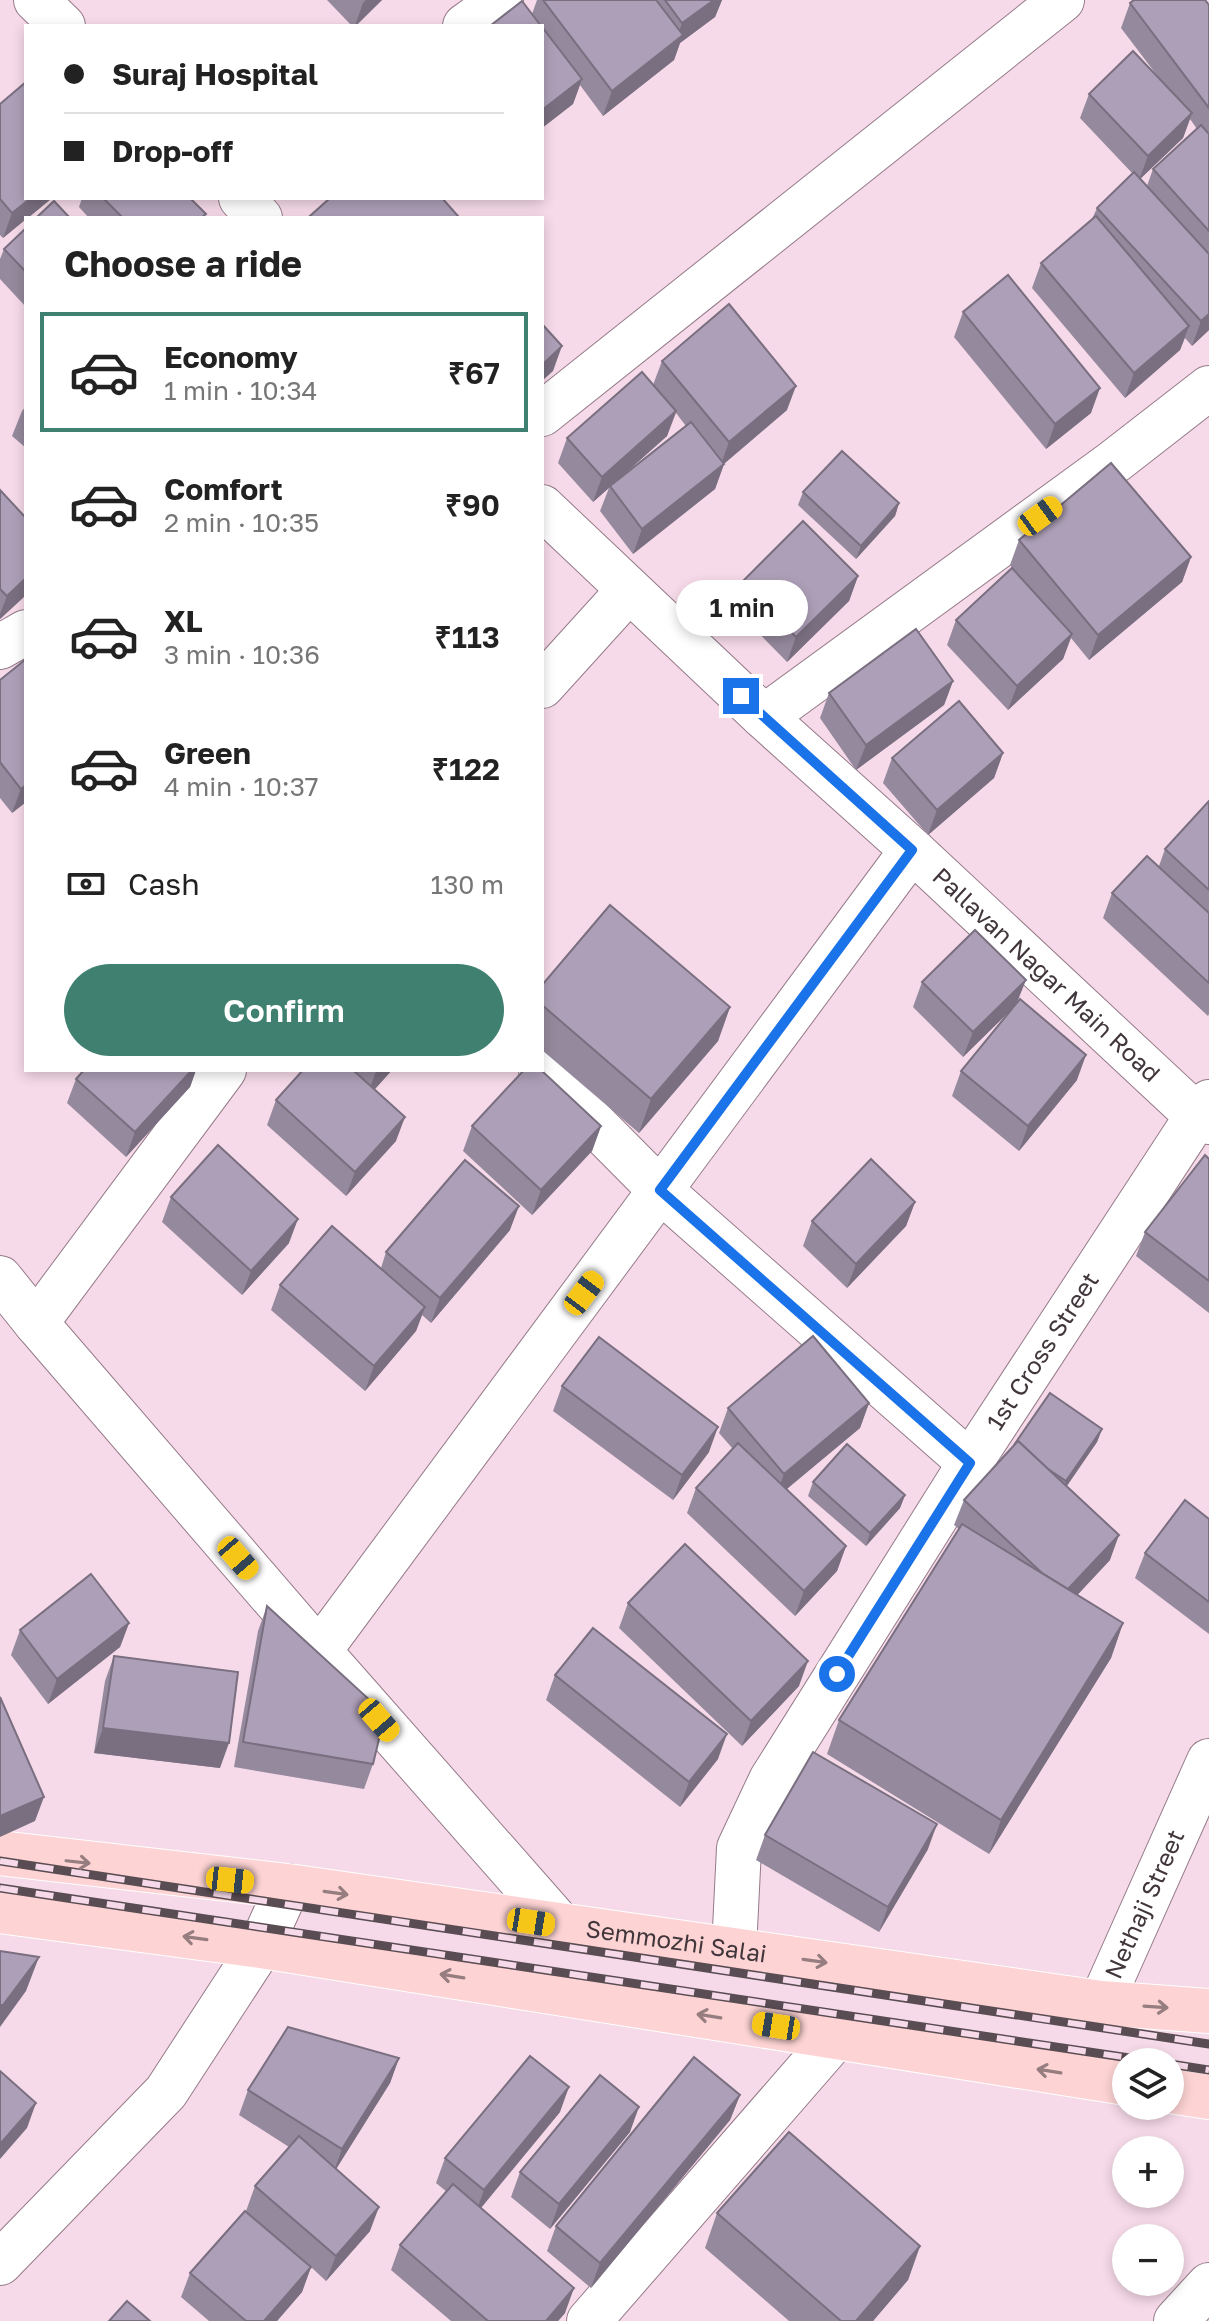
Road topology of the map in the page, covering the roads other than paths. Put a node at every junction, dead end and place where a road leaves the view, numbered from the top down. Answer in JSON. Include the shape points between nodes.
{"nodes":[{"id":1,"x":36,"y":0,"type":"edge"},
{"id":2,"x":501,"y":0,"type":"edge"},
{"id":3,"x":1062,"y":0,"type":"edge"},
{"id":4,"x":61,"y":24,"type":"edge"},
{"id":5,"x":468,"y":24,"type":"edge"},
{"id":6,"x":243,"y":200,"type":"edge"},
{"id":7,"x":258,"y":216,"type":"edge"},
{"id":8,"x":1209,"y":388,"type":"edge"},
{"id":9,"x":544,"y":412,"type":"edge"},
{"id":10,"x":544,"y":509,"type":"edge"},
{"id":11,"x":629,"y":590,"type":"junction"},
{"id":12,"x":24,"y":633,"type":"edge"},
{"id":13,"x":0,"y":647,"type":"edge"},
{"id":14,"x":544,"y":684,"type":"edge"},
{"id":15,"x":764,"y":717,"type":"junction"},
{"id":16,"x":912,"y":850,"type":"junction"},
{"id":17,"x":223,"y":1072,"type":"edge"},
{"id":18,"x":543,"y":1072,"type":"edge"},
{"id":19,"x":1205,"y":1113,"type":"edge"},
{"id":20,"x":660,"y":1190,"type":"junction"},
{"id":21,"x":0,"y":1278,"type":"edge"},
{"id":22,"x":36,"y":1323,"type":"junction"},
{"id":23,"x":970,"y":1463,"type":"junction"},
{"id":24,"x":319,"y":1651,"type":"junction"},
{"id":25,"x":1209,"y":1761,"type":"edge"},
{"id":26,"x":0,"y":1853,"type":"edge"},
{"id":27,"x":288,"y":1886,"type":"junction"},
{"id":28,"x":0,"y":1911,"type":"edge"},
{"id":29,"x":562,"y":1927,"type":"junction"},
{"id":30,"x":261,"y":1946,"type":"junction"},
{"id":31,"x":734,"y":1949,"type":"junction"},
{"id":32,"x":1101,"y":2003,"type":"junction"},
{"id":33,"x":1209,"y":2011,"type":"edge"},
{"id":34,"x":837,"y":2036,"type":"junction"},
{"id":35,"x":1112,"y":2081,"type":"edge"},
{"id":36,"x":1184,"y":2093,"type":"edge"},
{"id":37,"x":1209,"y":2097,"type":"edge"},
{"id":38,"x":0,"y":2263,"type":"edge"},
{"id":39,"x":1209,"y":2285,"type":"edge"},
{"id":40,"x":589,"y":2321,"type":"edge"},
{"id":41,"x":1176,"y":2321,"type":"edge"}],
"edges":[{"from":1,"to":4,"type":"street"},
{"from":2,"to":5,"type":"street"},
{"from":3,"to":9,"type":"street"},
{"from":6,"to":7,"type":"street"},
{"from":8,"to":15,"type":"street"},
{"from":10,"to":11,"type":"street","name":"Pallavan Nagar Main Road"},
{"from":11,"to":14,"type":"street"},
{"from":11,"to":15,"type":"street","name":"Pallavan Nagar Main Road"},
{"from":12,"to":13,"type":"street"},
{"from":15,"to":16,"type":"street","name":"Pallavan Nagar Main Road"},
{"from":16,"to":19,"type":"street","name":"Pallavan Nagar Main Road"},
{"from":16,"to":20,"type":"street"},
{"from":17,"to":22,"type":"street"},
{"from":18,"to":20,"type":"street"},
{"from":19,"to":23,"type":"street","name":"1st Cross Street"},
{"from":20,"to":23,"type":"street"},
{"from":20,"to":24,"type":"street"},
{"from":21,"to":22,"type":"street"},
{"from":22,"to":24,"type":"street"},
{"from":23,"to":31,"type":"street","name":"1st Cross Street","via":[[771,1780],[739,1848]]},
{"from":24,"to":29,"type":"street"},
{"from":25,"to":32,"type":"street","name":"Nethaji Street"},
{"from":26,"to":27,"type":"main road","name":"Semmozhi Salai","one_way":true},
{"from":27,"to":29,"type":"main road","name":"Semmozhi Salai","one_way":true},
{"from":27,"to":30,"type":"street"},
{"from":30,"to":28,"type":"main road","one_way":true},
{"from":29,"to":31,"type":"main road","name":"Semmozhi Salai"},
{"from":34,"to":30,"type":"main road","one_way":true},
{"from":30,"to":38,"type":"street","via":[[166,2092]]},
{"from":31,"to":32,"type":"main road","name":"Semmozhi Salai","one_way":true},
{"from":32,"to":33,"type":"main road","name":"Semmozhi Salai","one_way":true},
{"from":35,"to":34,"type":"main road","one_way":true},
{"from":34,"to":40,"type":"street"},
{"from":36,"to":37,"type":"main road"},
{"from":39,"to":41,"type":"street"}]}
